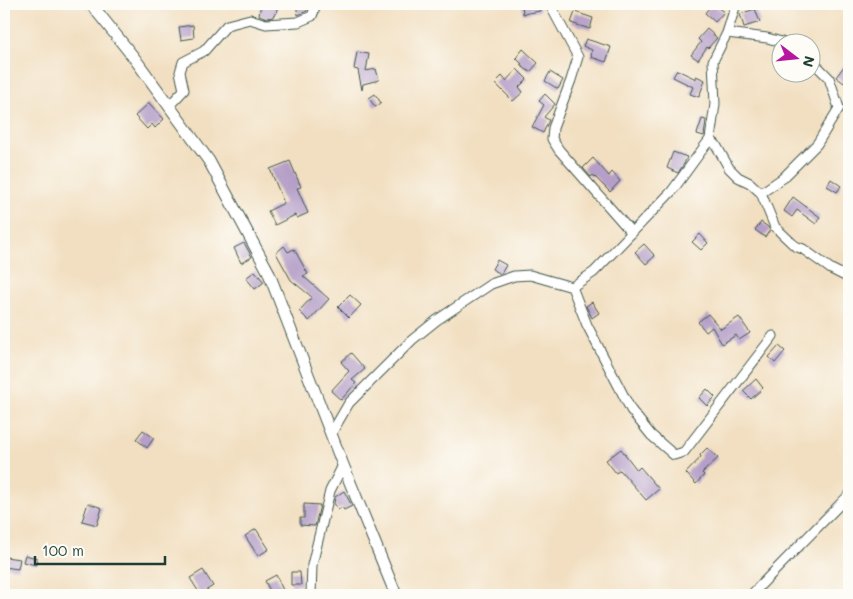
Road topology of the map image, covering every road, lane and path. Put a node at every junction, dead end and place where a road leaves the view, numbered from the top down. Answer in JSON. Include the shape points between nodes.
{"nodes":[{"id":1,"x":91,"y":4,"type":"edge"},
{"id":2,"x":314,"y":4,"type":"edge"},
{"id":3,"x":736,"y":4,"type":"edge"},
{"id":4,"x":550,"y":5,"type":"edge"},
{"id":5,"x":728,"y":33,"type":"junction"},
{"id":6,"x":770,"y":39,"type":"edge"},
{"id":7,"x":820,"y":69,"type":"edge"},
{"id":8,"x":169,"y":106,"type":"junction"},
{"id":9,"x":710,"y":139,"type":"junction"},
{"id":10,"x":761,"y":193,"type":"junction"},
{"id":11,"x":632,"y":233,"type":"junction"},
{"id":12,"x":849,"y":278,"type":"edge"},
{"id":13,"x":572,"y":288,"type":"junction"},
{"id":14,"x":773,"y":336,"type":"dead end"},
{"id":15,"x":331,"y":434,"type":"junction"},
{"id":16,"x":343,"y":465,"type":"junction"},
{"id":17,"x":849,"y":495,"type":"edge"},
{"id":18,"x":311,"y":595,"type":"edge"},
{"id":19,"x":396,"y":595,"type":"edge"},
{"id":20,"x":751,"y":595,"type":"edge"}],
"edges":[{"from":1,"to":8,"type":"street"},
{"from":2,"to":8,"type":"street","via":[[312,16],[298,22],[266,24],[250,19],[227,25],[204,51],[183,62],[180,72],[184,90]]},
{"from":3,"to":5,"type":"street"},
{"from":4,"to":11,"type":"street","via":[[578,57],[552,139]]},
{"from":5,"to":6,"type":"street"},
{"from":5,"to":9,"type":"street","via":[[713,61],[716,104]]},
{"from":7,"to":10,"type":"street","via":[[828,78],[840,108],[817,144],[783,178]]},
{"from":8,"to":15,"type":"street","via":[[209,161],[268,271]]},
{"from":9,"to":10,"type":"street","via":[[729,168]]},
{"from":9,"to":11,"type":"street","via":[[672,191]]},
{"from":10,"to":12,"type":"street","via":[[775,227],[795,246]]},
{"from":11,"to":13,"type":"street","via":[[594,272]]},
{"from":13,"to":14,"type":"street","via":[[587,325],[631,410],[651,435],[674,455],[684,452]]},
{"from":13,"to":15,"type":"street","via":[[530,275],[514,276],[490,284],[412,340],[349,403]]},
{"from":15,"to":16,"type":"street"},
{"from":16,"to":18,"type":"street","via":[[330,491],[314,556]]},
{"from":16,"to":19,"type":"street"},
{"from":17,"to":20,"type":"street"}]}
